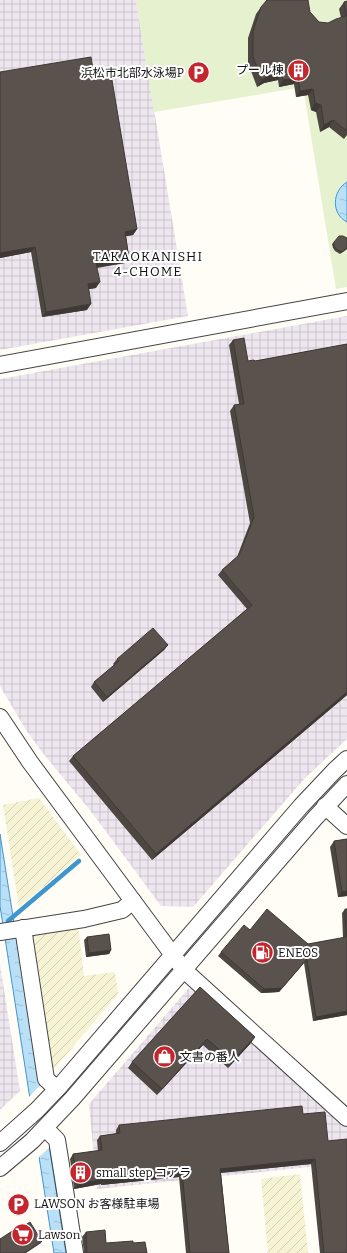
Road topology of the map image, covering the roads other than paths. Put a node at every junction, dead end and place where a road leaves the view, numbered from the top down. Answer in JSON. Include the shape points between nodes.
{"nodes":[{"id":1,"x":347,"y":301,"type":"edge"},
{"id":2,"x":0,"y":365,"type":"edge"},
{"id":3,"x":0,"y":717,"type":"edge"},
{"id":4,"x":347,"y":759,"type":"edge"},
{"id":5,"x":347,"y":784,"type":"edge"},
{"id":6,"x":325,"y":806,"type":"junction"},
{"id":7,"x":347,"y":826,"type":"edge"},
{"id":8,"x":133,"y":901,"type":"junction"},
{"id":9,"x":22,"y":928,"type":"junction"},
{"id":10,"x":0,"y":932,"type":"edge"},
{"id":11,"x":173,"y":955,"type":"junction"},
{"id":12,"x":184,"y":970,"type":"junction"},
{"id":13,"x":51,"y":1095,"type":"junction"},
{"id":14,"x":347,"y":1118,"type":"edge"},
{"id":15,"x":49,"y":1128,"type":"junction"},
{"id":16,"x":0,"y":1143,"type":"edge"},
{"id":17,"x":0,"y":1168,"type":"edge"},
{"id":18,"x":75,"y":1253,"type":"edge"}],
"edges":[{"from":1,"to":2,"type":"street"},
{"from":3,"to":8,"type":"street","via":[[30,762]]},
{"from":4,"to":11,"type":"street","via":[[305,801]]},
{"from":5,"to":6,"type":"street"},
{"from":6,"to":7,"type":"street"},
{"from":6,"to":12,"type":"street"},
{"from":8,"to":9,"type":"street","via":[[122,910],[84,919]]},
{"from":8,"to":11,"type":"street"},
{"from":9,"to":10,"type":"street"},
{"from":9,"to":13,"type":"street","via":[[46,1079]]},
{"from":11,"to":12,"type":"street"},
{"from":11,"to":13,"type":"street"},
{"from":12,"to":14,"type":"street"},
{"from":12,"to":15,"type":"street"},
{"from":13,"to":16,"type":"street"},
{"from":15,"to":17,"type":"street"},
{"from":15,"to":18,"type":"street","via":[[57,1140]]}]}
